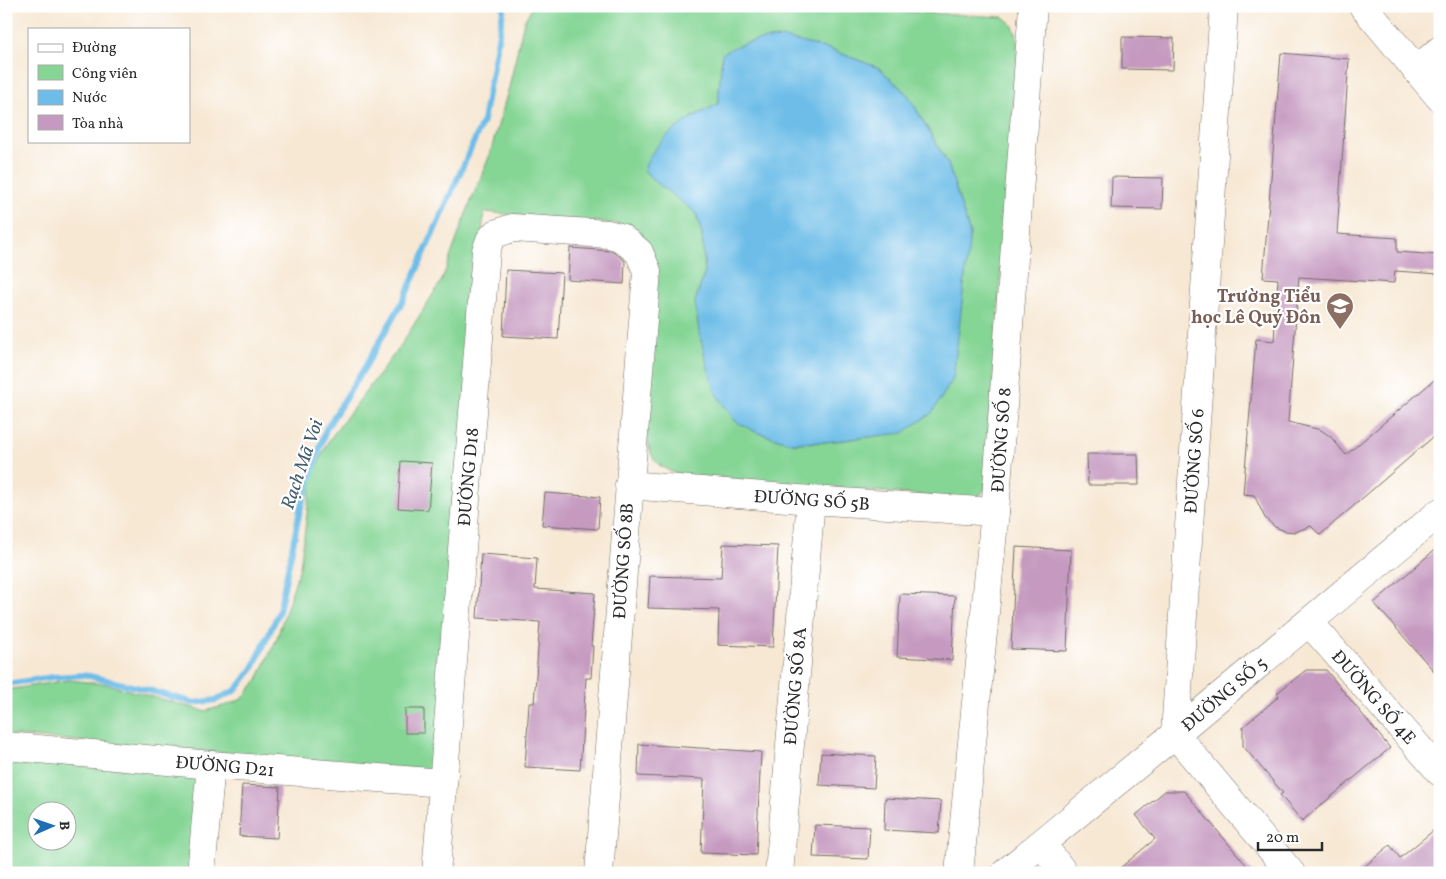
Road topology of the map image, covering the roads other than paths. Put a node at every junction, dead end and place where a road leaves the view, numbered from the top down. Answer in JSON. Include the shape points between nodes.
{"nodes":[{"id":1,"x":1033,"y":6,"type":"edge"},
{"id":2,"x":1209,"y":6,"type":"edge"},
{"id":3,"x":1224,"y":6,"type":"edge"},
{"id":4,"x":1363,"y":6,"type":"edge"},
{"id":5,"x":1440,"y":50,"type":"edge"},
{"id":6,"x":1416,"y":70,"type":"junction"},
{"id":7,"x":1440,"y":98,"type":"edge"},
{"id":8,"x":639,"y":252,"type":"joint"},
{"id":9,"x":629,"y":485,"type":"junction"},
{"id":10,"x":811,"y":500,"type":"junction"},
{"id":11,"x":995,"y":512,"type":"junction"},
{"id":12,"x":1440,"y":512,"type":"edge"},
{"id":13,"x":1309,"y":622,"type":"junction"},
{"id":14,"x":1175,"y":734,"type":"junction"},
{"id":15,"x":6,"y":746,"type":"edge"},
{"id":16,"x":1435,"y":757,"type":"edge"},
{"id":17,"x":211,"y":765,"type":"junction"},
{"id":18,"x":444,"y":783,"type":"junction"},
{"id":19,"x":1042,"y":844,"type":"junction"},
{"id":20,"x":201,"y":873,"type":"edge"},
{"id":21,"x":436,"y":873,"type":"edge"},
{"id":22,"x":599,"y":873,"type":"edge"},
{"id":23,"x":779,"y":873,"type":"edge"},
{"id":24,"x":958,"y":873,"type":"edge"},
{"id":25,"x":1005,"y":873,"type":"edge"},
{"id":26,"x":1064,"y":873,"type":"edge"},
{"id":27,"x":1292,"y":873,"type":"edge"}],
"edges":[{"from":1,"to":11,"type":"street","name":"ĐƯỜNG SỐ 8"},
{"from":2,"to":3,"type":"street"},
{"from":3,"to":14,"type":"street","name":"ĐƯỜNG SỐ 6"},
{"from":4,"to":6,"type":"street"},
{"from":5,"to":6,"type":"street"},
{"from":6,"to":7,"type":"street"},
{"from":8,"to":9,"type":"street","name":"ĐƯỜNG SỐ 8B","via":[[647,271]]},
{"from":8,"to":18,"type":"street","name":"ĐƯỜNG D18","via":[[620,237],[608,234],[512,228],[495,234],[490,240],[486,251]]},
{"from":9,"to":10,"type":"street","name":"ĐƯỜNG SỐ 5B"},
{"from":9,"to":22,"type":"street","name":"ĐƯỜNG SỐ 8B"},
{"from":10,"to":11,"type":"street","name":"ĐƯỜNG SỐ 5B"},
{"from":10,"to":23,"type":"street","name":"ĐƯỜNG SỐ 8A"},
{"from":11,"to":24,"type":"street","name":"ĐƯỜNG SỐ 8"},
{"from":12,"to":13,"type":"street","name":"ĐƯỜNG SỐ 5"},
{"from":13,"to":14,"type":"street","name":"ĐƯỜNG SỐ 5"},
{"from":13,"to":16,"type":"street","name":"ĐƯỜNG SỐ 4E"},
{"from":14,"to":19,"type":"street","name":"ĐƯỜNG SỐ 5"},
{"from":14,"to":27,"type":"street"},
{"from":15,"to":17,"type":"street","name":"ĐƯỜNG D21"},
{"from":17,"to":18,"type":"street","name":"ĐƯỜNG D21"},
{"from":17,"to":20,"type":"street"},
{"from":18,"to":21,"type":"street","name":"ĐƯỜNG D18"},
{"from":19,"to":25,"type":"street","name":"ĐƯỜNG SỐ 5"},
{"from":19,"to":26,"type":"street"}]}
